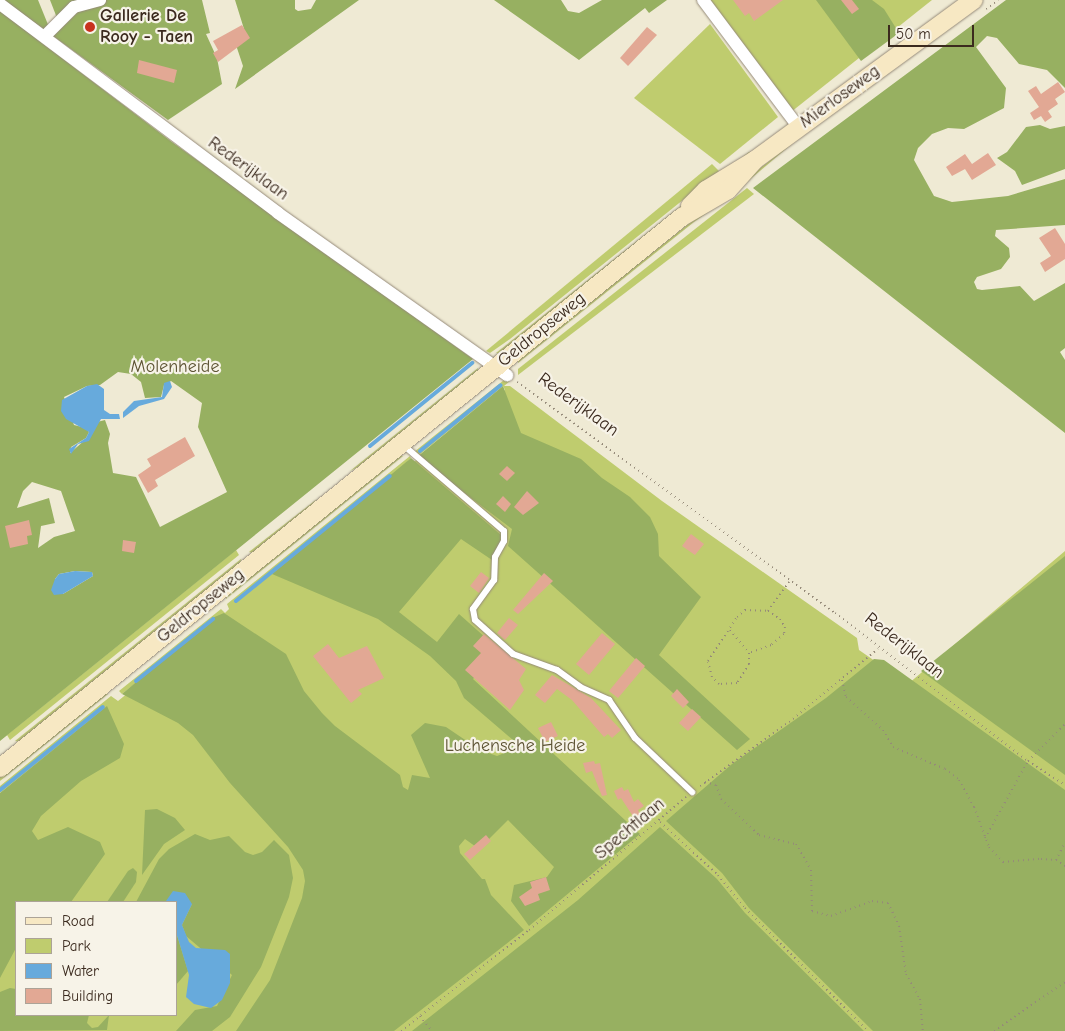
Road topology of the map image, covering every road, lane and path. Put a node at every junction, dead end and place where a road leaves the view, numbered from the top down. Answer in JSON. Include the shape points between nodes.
{"nodes":[{"id":1,"x":100,"y":0,"type":"edge"},
{"id":2,"x":702,"y":0,"type":"edge"},
{"id":3,"x":974,"y":0,"type":"edge"},
{"id":4,"x":0,"y":4,"type":"edge"},
{"id":5,"x":45,"y":36,"type":"junction"},
{"id":6,"x":799,"y":128,"type":"junction"},
{"id":7,"x":734,"y":177,"type":"joint"},
{"id":8,"x":502,"y":371,"type":"junction"},
{"id":9,"x":401,"y":443,"type":"junction"},
{"id":10,"x":789,"y":582,"type":"junction"},
{"id":11,"x":768,"y":611,"type":"junction"},
{"id":12,"x":730,"y":630,"type":"junction"},
{"id":13,"x":878,"y":649,"type":"junction"},
{"id":14,"x":749,"y":653,"type":"junction"},
{"id":15,"x":842,"y":680,"type":"junction"},
{"id":16,"x":1065,"y":724,"type":"edge"},
{"id":17,"x":1028,"y":762,"type":"junction"},
{"id":18,"x":0,"y":768,"type":"edge"},
{"id":19,"x":705,"y":782,"type":"junction"},
{"id":20,"x":1065,"y":785,"type":"edge"},
{"id":21,"x":692,"y":792,"type":"junction"},
{"id":22,"x":660,"y":822,"type":"junction"},
{"id":23,"x":985,"y":838,"type":"junction"},
{"id":24,"x":1065,"y":842,"type":"edge"},
{"id":25,"x":1056,"y":860,"type":"junction"},
{"id":26,"x":1065,"y":866,"type":"edge"},
{"id":27,"x":1065,"y":982,"type":"edge"},
{"id":28,"x":420,"y":1016,"type":"junction"},
{"id":29,"x":401,"y":1031,"type":"edge"},
{"id":30,"x":432,"y":1031,"type":"edge"},
{"id":31,"x":868,"y":1031,"type":"edge"},
{"id":32,"x":923,"y":1031,"type":"edge"},
{"id":33,"x":994,"y":1031,"type":"edge"}],
"edges":[{"from":1,"to":5,"type":"street","via":[[74,7]]},
{"from":2,"to":6,"type":"street"},
{"from":3,"to":6,"type":"main road","name":"Mierloseweg"},
{"from":4,"to":5,"type":"street","name":"Rederijklaan"},
{"from":5,"to":8,"type":"street","name":"Rederijklaan","via":[[180,141]]},
{"from":6,"to":7,"type":"main road","name":"Mierloseweg"},
{"from":7,"to":8,"type":"main road","name":"Geldropseweg","via":[[699,196],[682,217]]},
{"from":8,"to":9,"type":"main road","name":"Geldropseweg"},
{"from":8,"to":10,"type":"path","name":"Rederijklaan"},
{"from":9,"to":18,"type":"main road","name":"Geldropseweg"},
{"from":9,"to":21,"type":"lane","via":[[504,531],[504,541],[495,557],[494,580],[472,615],[512,654],[557,670],[609,700],[635,738]]},
{"from":10,"to":11,"type":"path"},
{"from":10,"to":13,"type":"path","name":"Rederijklaan"},
{"from":11,"to":12,"type":"path","via":[[745,610]]},
{"from":11,"to":14,"type":"path","via":[[780,619],[785,627],[784,634],[770,645]]},
{"from":12,"to":14,"type":"path"},
{"from":12,"to":14,"type":"path","via":[[708,661],[712,678],[719,684],[737,683],[749,664]]},
{"from":13,"to":15,"type":"path","name":"Spechtlaan"},
{"from":13,"to":17,"type":"path","name":"Rederijklaan"},
{"from":15,"to":19,"type":"path","name":"Spechtlaan"},
{"from":15,"to":23,"type":"path","via":[[846,696],[883,730],[893,747],[945,769],[959,780],[974,806]]},
{"from":16,"to":17,"type":"path"},
{"from":17,"to":20,"type":"path","name":"Rederijklaan"},
{"from":17,"to":23,"type":"path"},
{"from":19,"to":21,"type":"path","name":"Spechtlaan"},
{"from":19,"to":32,"type":"path","via":[[716,785],[721,799],[759,835],[796,844],[811,870],[812,911],[831,916],[872,901],[888,903],[899,926],[906,974],[920,999]]},
{"from":21,"to":22,"type":"path","name":"Spechtlaan"},
{"from":22,"to":28,"type":"path","name":"Spechtlaan"},
{"from":22,"to":31,"type":"path","via":[[718,875],[745,908]]},
{"from":23,"to":25,"type":"path","via":[[1002,862]]},
{"from":24,"to":25,"type":"path"},
{"from":25,"to":26,"type":"path"},
{"from":27,"to":33,"type":"path"},
{"from":28,"to":29,"type":"path","name":"Spechtlaan"},
{"from":28,"to":30,"type":"path"}]}
